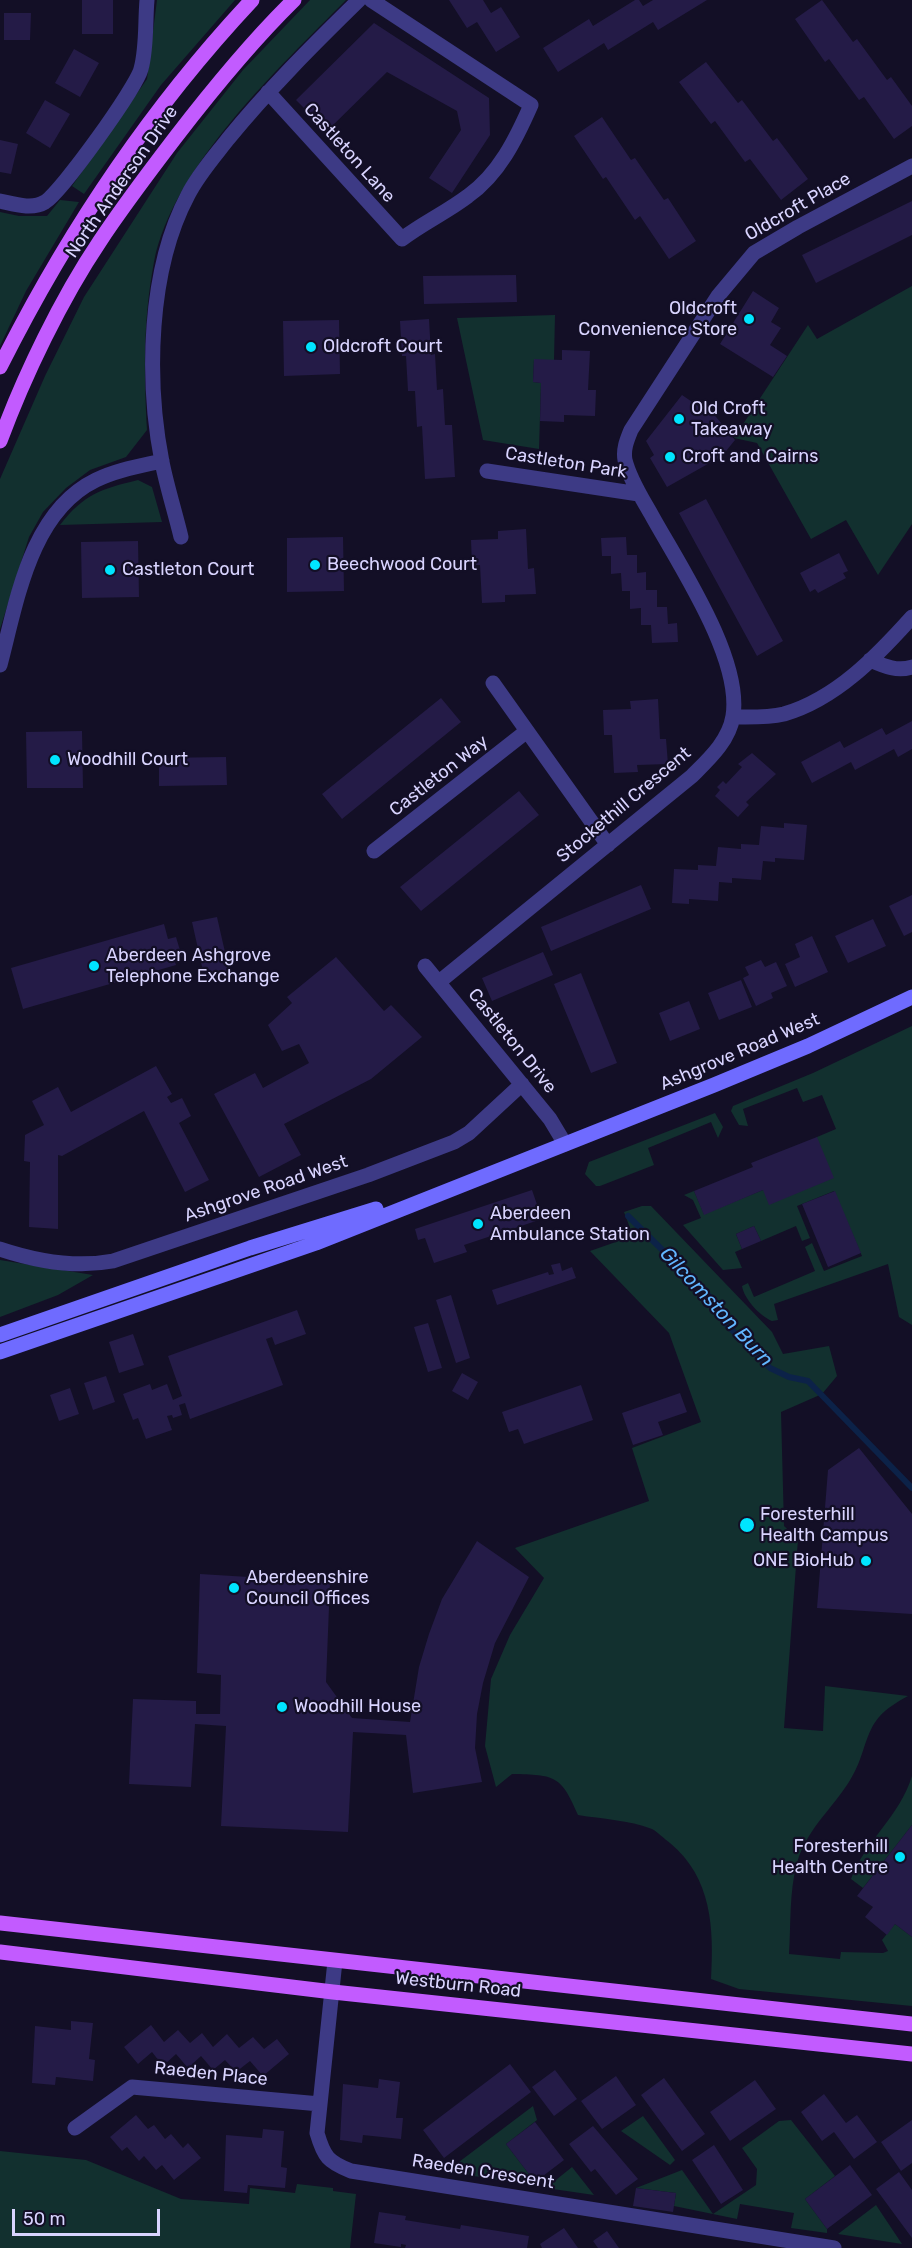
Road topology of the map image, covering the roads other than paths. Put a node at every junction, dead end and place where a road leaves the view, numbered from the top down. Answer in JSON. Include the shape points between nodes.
{"nodes":[{"id":1,"x":147,"y":0,"type":"edge"},
{"id":2,"x":252,"y":0,"type":"edge"},
{"id":3,"x":294,"y":0,"type":"edge"},
{"id":4,"x":358,"y":0,"type":"edge"},
{"id":5,"x":371,"y":0,"type":"edge"},
{"id":6,"x":268,"y":92,"type":"junction"},
{"id":7,"x":912,"y":166,"type":"edge"},
{"id":8,"x":0,"y":201,"type":"edge"},
{"id":9,"x":0,"y":367,"type":"edge"},
{"id":10,"x":0,"y":441,"type":"edge"},
{"id":11,"x":162,"y":461,"type":"junction"},
{"id":12,"x":487,"y":471,"type":"dead end"},
{"id":13,"x":639,"y":494,"type":"junction"},
{"id":14,"x":181,"y":537,"type":"dead end"},
{"id":15,"x":912,"y":616,"type":"edge"},
{"id":16,"x":870,"y":660,"type":"junction"},
{"id":17,"x":0,"y":665,"type":"edge"},
{"id":18,"x":912,"y":667,"type":"edge"},
{"id":19,"x":493,"y":683,"type":"dead end"},
{"id":20,"x":733,"y":717,"type":"junction"},
{"id":21,"x":527,"y":731,"type":"junction"},
{"id":22,"x":608,"y":845,"type":"junction"},
{"id":23,"x":375,"y":851,"type":"dead end"},
{"id":24,"x":424,"y":966,"type":"dead end"},
{"id":25,"x":439,"y":982,"type":"junction"},
{"id":26,"x":912,"y":997,"type":"edge"},
{"id":27,"x":522,"y":1084,"type":"junction"},
{"id":28,"x":565,"y":1144,"type":"junction"},
{"id":29,"x":480,"y":1178,"type":"junction"},
{"id":30,"x":0,"y":1249,"type":"edge"},
{"id":31,"x":0,"y":1335,"type":"edge"},
{"id":32,"x":0,"y":1352,"type":"edge"},
{"id":33,"x":0,"y":1923,"type":"edge"},
{"id":34,"x":0,"y":1952,"type":"edge"},
{"id":35,"x":335,"y":1961,"type":"junction"},
{"id":36,"x":333,"y":1992,"type":"junction"},
{"id":37,"x":912,"y":2024,"type":"edge"},
{"id":38,"x":912,"y":2054,"type":"edge"},
{"id":39,"x":320,"y":2104,"type":"junction"},
{"id":40,"x":75,"y":2128,"type":"dead end"},
{"id":41,"x":834,"y":2248,"type":"edge"}],
"edges":[{"from":1,"to":8,"type":"street","via":[[138,78],[64,185],[44,203],[25,206]]},
{"from":2,"to":9,"type":"main road","name":"North Anderson Drive","via":[[193,65],[127,151],[54,265]]},
{"from":3,"to":10,"type":"main road","name":"North Anderson Drive","via":[[190,119],[99,243],[60,312]]},
{"from":4,"to":6,"type":"street"},
{"from":5,"to":6,"type":"street","name":"Castleton Lane","via":[[531,105],[517,136],[488,178],[470,195],[402,239]]},
{"from":6,"to":11,"type":"street","via":[[188,194],[172,231],[157,295],[153,339]]},
{"from":7,"to":13,"type":"street","name":"Oldcroft Place","via":[[754,253],[734,274],[625,444],[625,459]]},
{"from":11,"to":14,"type":"street"},
{"from":11,"to":17,"type":"street","via":[[96,480],[72,495],[53,517],[40,536]]},
{"from":12,"to":13,"type":"street","name":"Castleton Park"},
{"from":13,"to":20,"type":"street","via":[[722,648],[730,674]]},
{"from":15,"to":16,"type":"street"},
{"from":16,"to":18,"type":"street","via":[[889,668]]},
{"from":16,"to":20,"type":"street","via":[[829,693],[800,708],[766,717]]},
{"from":19,"to":21,"type":"street"},
{"from":20,"to":22,"type":"street","name":"Stockethill Crescent","via":[[725,737],[699,769]]},
{"from":21,"to":22,"type":"street"},
{"from":21,"to":23,"type":"street","name":"Castleton Way"},
{"from":22,"to":25,"type":"street","name":"Stockethill Crescent"},
{"from":24,"to":25,"type":"street","name":"Castleton Drive"},
{"from":25,"to":27,"type":"street","name":"Castleton Drive"},
{"from":26,"to":28,"type":"street","name":"Ashgrove Road West","via":[[808,1046]]},
{"from":27,"to":28,"type":"street","name":"Castleton Drive"},
{"from":27,"to":30,"type":"street","name":"Ashgrove Road West","via":[[454,1142],[113,1261],[70,1264]]},
{"from":28,"to":29,"type":"street","name":"Ashgrove Road West"},
{"from":29,"to":31,"type":"street","name":"Ashgrove Road West","via":[[250,1248]]},
{"from":29,"to":32,"type":"street","name":"Ashgrove Road West","via":[[316,1243]]},
{"from":33,"to":35,"type":"main road","name":"Westburn Road"},
{"from":34,"to":36,"type":"main road","name":"Westburn Road"},
{"from":35,"to":36,"type":"street","name":"Raeden Crescent"},
{"from":35,"to":37,"type":"main road","name":"Westburn Road"},
{"from":36,"to":38,"type":"main road","name":"Westburn Road"},
{"from":36,"to":39,"type":"street","name":"Raeden Crescent"},
{"from":39,"to":40,"type":"street","name":"Raeden Place","via":[[132,2087]]},
{"from":39,"to":41,"type":"street","name":"Raeden Crescent","via":[[317,2133],[322,2150],[332,2164],[351,2171]]}]}
